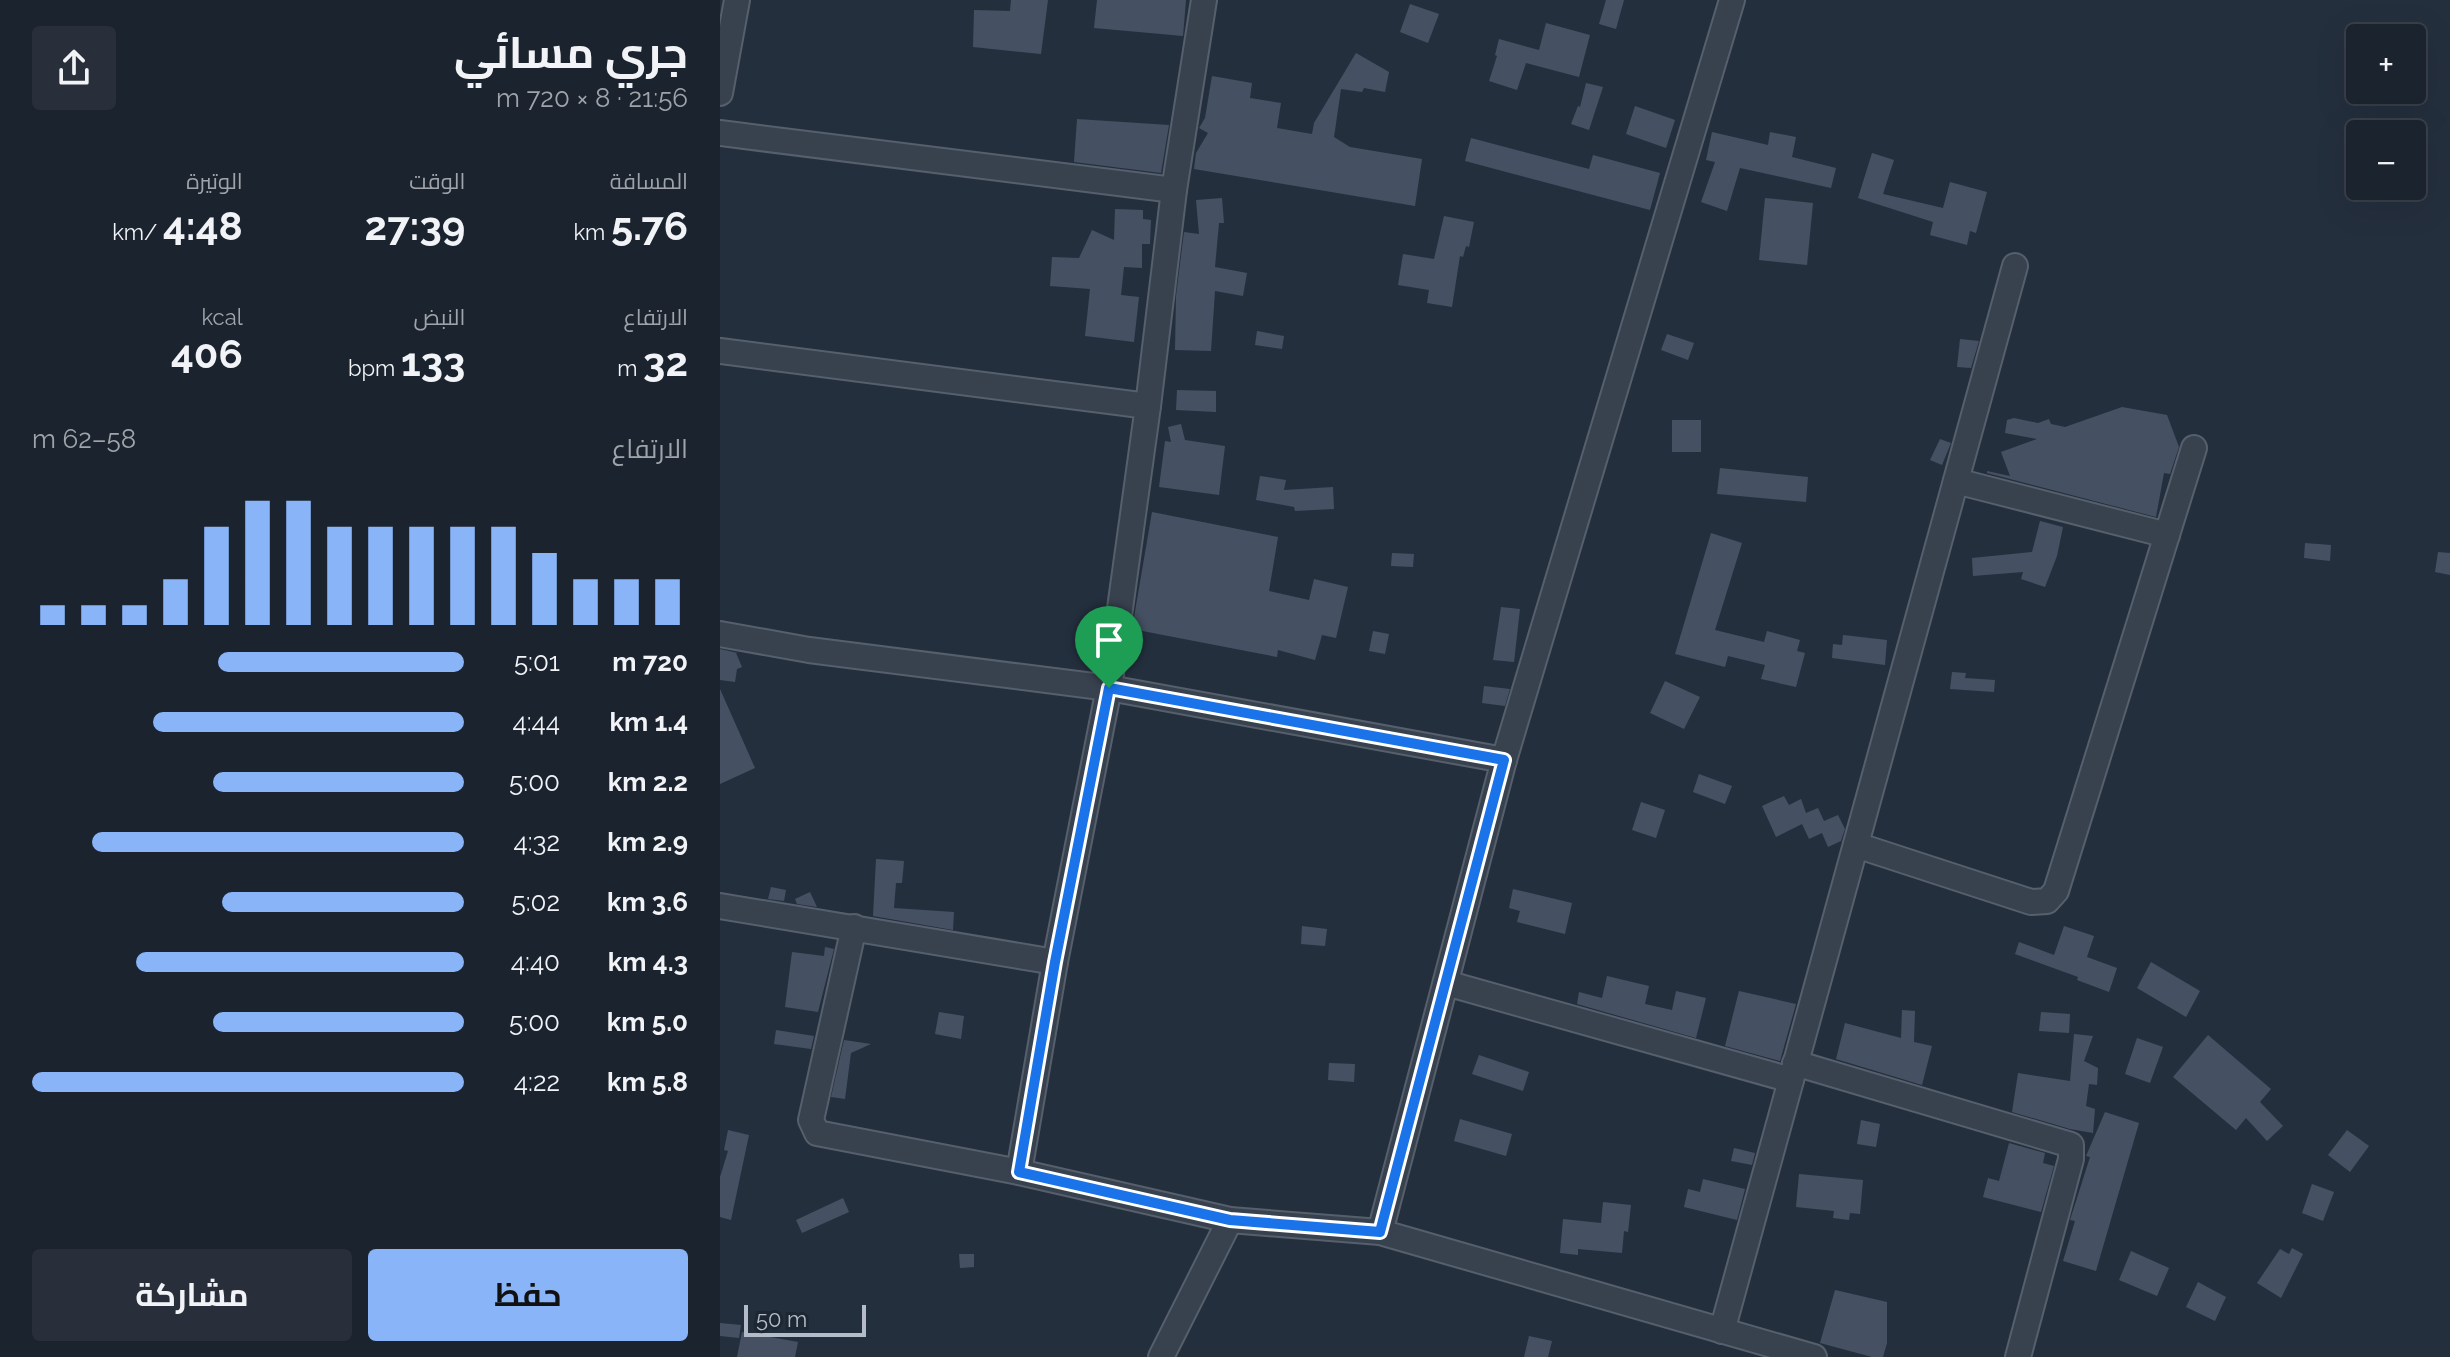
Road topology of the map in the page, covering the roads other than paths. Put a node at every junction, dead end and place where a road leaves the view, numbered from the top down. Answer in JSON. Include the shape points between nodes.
{"nodes":[{"id":1,"x":737,"y":0,"type":"edge"},
{"id":2,"x":1204,"y":0,"type":"edge"},
{"id":3,"x":1732,"y":0,"type":"edge"},
{"id":4,"x":720,"y":93,"type":"edge"},
{"id":5,"x":720,"y":133,"type":"edge"},
{"id":6,"x":1174,"y":190,"type":"junction"},
{"id":7,"x":2015,"y":266,"type":"dead end"},
{"id":8,"x":720,"y":351,"type":"edge"},
{"id":9,"x":1148,"y":406,"type":"junction"},
{"id":10,"x":2194,"y":448,"type":"dead end"},
{"id":11,"x":1956,"y":481,"type":"junction"},
{"id":12,"x":2167,"y":535,"type":"junction"},
{"id":13,"x":720,"y":634,"type":"edge"},
{"id":14,"x":1109,"y":688,"type":"junction"},
{"id":15,"x":1504,"y":760,"type":"junction"},
{"id":16,"x":1856,"y":845,"type":"junction"},
{"id":17,"x":720,"y":906,"type":"edge"},
{"id":18,"x":854,"y":927,"type":"junction"},
{"id":19,"x":1055,"y":962,"type":"junction"},
{"id":20,"x":1446,"y":983,"type":"junction"},
{"id":21,"x":1793,"y":1071,"type":"junction"},
{"id":22,"x":1019,"y":1172,"type":"junction"},
{"id":23,"x":1230,"y":1220,"type":"junction"},
{"id":24,"x":1380,"y":1232,"type":"junction"},
{"id":25,"x":1722,"y":1331,"type":"junction"},
{"id":26,"x":1161,"y":1357,"type":"edge"},
{"id":27,"x":1814,"y":1357,"type":"edge"},
{"id":28,"x":2018,"y":1357,"type":"edge"}],
"edges":[{"from":1,"to":4,"type":"street"},
{"from":2,"to":6,"type":"street"},
{"from":3,"to":15,"type":"street"},
{"from":5,"to":6,"type":"street"},
{"from":6,"to":9,"type":"street"},
{"from":7,"to":11,"type":"street"},
{"from":8,"to":9,"type":"street"},
{"from":9,"to":14,"type":"street"},
{"from":10,"to":12,"type":"street"},
{"from":11,"to":12,"type":"street"},
{"from":11,"to":16,"type":"street"},
{"from":12,"to":16,"type":"street","via":[[2056,891],[2047,901],[2031,902]]},
{"from":13,"to":14,"type":"street"},
{"from":14,"to":15,"type":"street"},
{"from":14,"to":19,"type":"street"},
{"from":15,"to":20,"type":"street"},
{"from":16,"to":21,"type":"street"},
{"from":17,"to":18,"type":"street"},
{"from":18,"to":19,"type":"street"},
{"from":18,"to":22,"type":"street","via":[[813,1128],[817,1133]]},
{"from":19,"to":22,"type":"street"},
{"from":20,"to":21,"type":"street"},
{"from":20,"to":24,"type":"street"},
{"from":21,"to":25,"type":"street"},
{"from":21,"to":28,"type":"street","via":[[2071,1145]]},
{"from":22,"to":23,"type":"street"},
{"from":23,"to":24,"type":"street"},
{"from":23,"to":26,"type":"street"},
{"from":24,"to":25,"type":"street"},
{"from":25,"to":27,"type":"street"}]}
